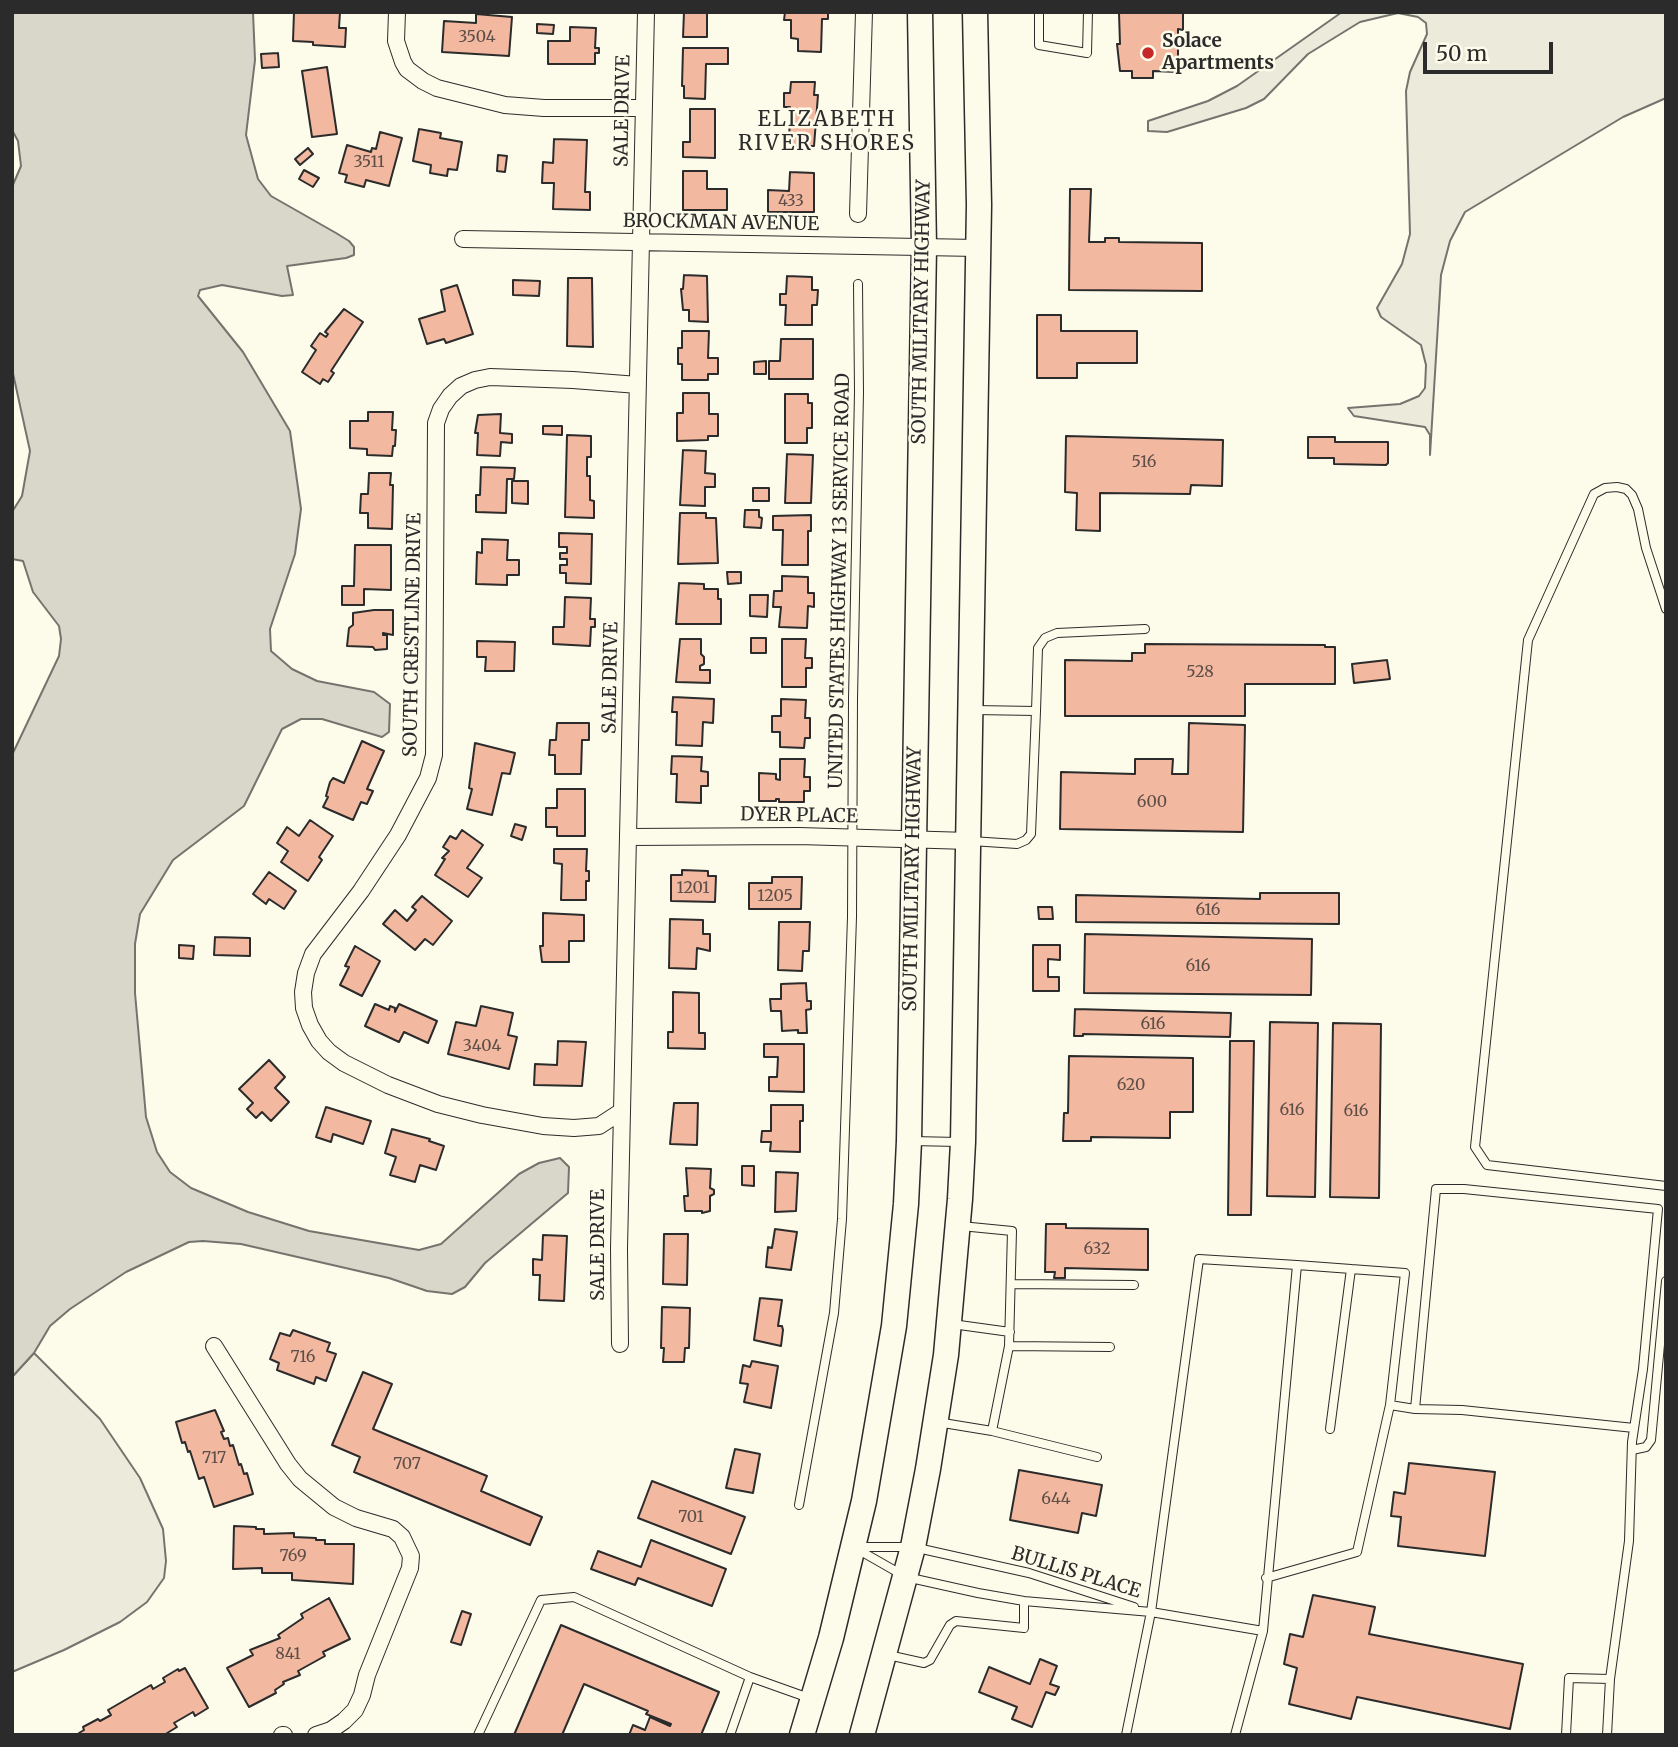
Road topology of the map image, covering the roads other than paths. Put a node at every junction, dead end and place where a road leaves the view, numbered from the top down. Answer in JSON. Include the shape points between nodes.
{"nodes":[{"id":1,"x":397,"y":12,"type":"edge"},
{"id":2,"x":646,"y":12,"type":"edge"},
{"id":3,"x":863,"y":12,"type":"edge"},
{"id":4,"x":920,"y":12,"type":"edge"},
{"id":5,"x":975,"y":12,"type":"edge"},
{"id":6,"x":1039,"y":12,"type":"edge"},
{"id":7,"x":1088,"y":12,"type":"edge"},
{"id":8,"x":644,"y":108,"type":"junction"},
{"id":9,"x":858,"y":214,"type":"dead end"},
{"id":10,"x":463,"y":239,"type":"dead end"},
{"id":11,"x":642,"y":242,"type":"junction"},
{"id":12,"x":924,"y":247,"type":"junction"},
{"id":13,"x":978,"y":248,"type":"junction"},
{"id":14,"x":858,"y":284,"type":"dead end"},
{"id":15,"x":638,"y":386,"type":"junction"},
{"id":16,"x":1666,"y":609,"type":"edge"},
{"id":17,"x":1146,"y":629,"type":"dead end"},
{"id":18,"x":971,"y":710,"type":"junction"},
{"id":19,"x":1036,"y":711,"type":"junction"},
{"id":20,"x":629,"y":837,"type":"junction"},
{"id":21,"x":853,"y":837,"type":"junction"},
{"id":22,"x":913,"y":840,"type":"junction"},
{"id":23,"x":969,"y":841,"type":"junction"},
{"id":24,"x":622,"y":1111,"type":"junction"},
{"id":25,"x":909,"y":1141,"type":"junction"},
{"id":26,"x":964,"y":1142,"type":"junction"},
{"id":27,"x":1666,"y":1186,"type":"edge"},
{"id":28,"x":958,"y":1226,"type":"junction"},
{"id":29,"x":1297,"y":1265,"type":"junction"},
{"id":30,"x":1351,"y":1269,"type":"junction"},
{"id":31,"x":1666,"y":1281,"type":"edge"},
{"id":32,"x":1011,"y":1284,"type":"junction"},
{"id":33,"x":1134,"y":1284,"type":"dead end"},
{"id":34,"x":949,"y":1324,"type":"junction"},
{"id":35,"x":1010,"y":1332,"type":"junction"},
{"id":36,"x":620,"y":1344,"type":"dead end"},
{"id":37,"x":214,"y":1346,"type":"dead end"},
{"id":38,"x":1009,"y":1346,"type":"junction"},
{"id":39,"x":1111,"y":1347,"type":"dead end"},
{"id":40,"x":1390,"y":1405,"type":"junction"},
{"id":41,"x":1415,"y":1409,"type":"junction"},
{"id":42,"x":936,"y":1422,"type":"junction"},
{"id":43,"x":1634,"y":1428,"type":"junction"},
{"id":44,"x":1330,"y":1429,"type":"dead end"},
{"id":45,"x":992,"y":1431,"type":"junction"},
{"id":46,"x":1632,"y":1450,"type":"junction"},
{"id":47,"x":1097,"y":1457,"type":"dead end"},
{"id":48,"x":799,"y":1505,"type":"dead end"},
{"id":49,"x":854,"y":1547,"type":"junction"},
{"id":50,"x":913,"y":1547,"type":"junction"},
{"id":51,"x":906,"y":1577,"type":"junction"},
{"id":52,"x":1266,"y":1578,"type":"junction"},
{"id":53,"x":1024,"y":1601,"type":"junction"},
{"id":54,"x":1151,"y":1612,"type":"junction"},
{"id":55,"x":1263,"y":1631,"type":"junction"},
{"id":56,"x":885,"y":1654,"type":"junction"},
{"id":57,"x":750,"y":1677,"type":"junction"},
{"id":58,"x":1610,"y":1679,"type":"junction"},
{"id":59,"x":813,"y":1700,"type":"junction"},
{"id":60,"x":316,"y":1735,"type":"edge"},
{"id":61,"x":478,"y":1735,"type":"edge"},
{"id":62,"x":730,"y":1735,"type":"edge"},
{"id":63,"x":802,"y":1735,"type":"edge"},
{"id":64,"x":862,"y":1735,"type":"edge"},
{"id":65,"x":1126,"y":1735,"type":"edge"},
{"id":66,"x":1235,"y":1735,"type":"edge"},
{"id":67,"x":1566,"y":1735,"type":"edge"},
{"id":68,"x":1606,"y":1735,"type":"edge"}],
"edges":[{"from":1,"to":8,"type":"street","via":[[396,41],[403,62],[437,88],[505,105]]},
{"from":2,"to":8,"type":"street","name":"SALE DRIVE"},
{"from":3,"to":9,"type":"street"},
{"from":4,"to":12,"type":"main road","name":"SOUTH MILITARY HIGHWAY"},
{"from":5,"to":13,"type":"main road"},
{"from":6,"to":7,"type":"lane","via":[[1039,45],[1087,53]]},
{"from":8,"to":11,"type":"street","name":"SALE DRIVE"},
{"from":10,"to":11,"type":"street","name":"BROCKMAN AVENUE"},
{"from":11,"to":12,"type":"street","name":"BROCKMAN AVENUE"},
{"from":11,"to":15,"type":"street","name":"SALE DRIVE"},
{"from":12,"to":13,"type":"street","name":"BROCKMAN AVENUE"},
{"from":12,"to":22,"type":"main road","name":"SOUTH MILITARY HIGHWAY"},
{"from":13,"to":18,"type":"main road"},
{"from":14,"to":21,"type":"lane","name":"UNITED STATES HIGHWAY 13 SERVICE ROAD"},
{"from":15,"to":20,"type":"street","name":"SALE DRIVE"},
{"from":15,"to":24,"type":"street","name":"SOUTH CRESTLINE DRIVE","via":[[490,377],[461,386],[441,409],[436,423],[431,766],[398,835],[313,954],[303,992],[310,1025],[329,1052],[388,1085],[438,1104],[574,1128],[599,1126]]},
{"from":16,"to":27,"type":"lane","via":[[1632,495],[1616,487],[1594,494],[1528,640],[1475,1147],[1487,1166]]},
{"from":17,"to":19,"type":"lane","via":[[1045,638],[1038,648]]},
{"from":18,"to":19,"type":"lane"},
{"from":18,"to":23,"type":"main road"},
{"from":19,"to":23,"type":"lane","via":[[1031,834],[1017,844]]},
{"from":20,"to":21,"type":"street","name":"DYER PLACE"},
{"from":20,"to":24,"type":"street","name":"SALE DRIVE"},
{"from":21,"to":22,"type":"street","name":"DYER PLACE"},
{"from":21,"to":48,"type":"lane","name":"UNITED STATES HIGHWAY 13 SERVICE ROAD","via":[[842,1219],[834,1313]]},
{"from":22,"to":23,"type":"street","name":"DYER PLACE"},
{"from":22,"to":25,"type":"main road","name":"SOUTH MILITARY HIGHWAY"},
{"from":23,"to":26,"type":"main road"},
{"from":24,"to":36,"type":"street","name":"SALE DRIVE"},
{"from":25,"to":26,"type":"lane"},
{"from":25,"to":49,"type":"main road","name":"SOUTH MILITARY HIGHWAY","via":[[894,1325]]},
{"from":26,"to":28,"type":"main road"},
{"from":28,"to":32,"type":"lane","via":[[1012,1231]]},
{"from":28,"to":34,"type":"main road"},
{"from":29,"to":30,"type":"lane"},
{"from":29,"to":52,"type":"lane"},
{"from":29,"to":54,"type":"lane","via":[[1199,1259]]},
{"from":30,"to":40,"type":"lane","via":[[1405,1273]]},
{"from":30,"to":44,"type":"lane"},
{"from":31,"to":46,"type":"lane","via":[[1651,1440],[1646,1447]]},
{"from":32,"to":33,"type":"lane"},
{"from":32,"to":35,"type":"lane"},
{"from":34,"to":35,"type":"lane"},
{"from":34,"to":42,"type":"main road"},
{"from":35,"to":38,"type":"lane"},
{"from":37,"to":60,"type":"street","via":[[300,1479],[334,1507],[393,1529],[411,1556],[355,1710],[331,1730]]},
{"from":38,"to":39,"type":"lane"},
{"from":38,"to":45,"type":"lane"},
{"from":40,"to":41,"type":"lane"},
{"from":40,"to":52,"type":"lane","via":[[1357,1552]]},
{"from":41,"to":43,"type":"lane"},
{"from":41,"to":43,"type":"lane","via":[[1436,1189],[1464,1189],[1658,1209]]},
{"from":42,"to":45,"type":"lane"},
{"from":42,"to":50,"type":"main road"},
{"from":43,"to":46,"type":"lane"},
{"from":45,"to":47,"type":"lane"},
{"from":46,"to":58,"type":"lane","via":[[1629,1541]]},
{"from":49,"to":50,"type":"lane","name":"BULLIS PLACE"},
{"from":49,"to":51,"type":"lane","name":"BULLIS PLACE"},
{"from":49,"to":59,"type":"main road","name":"SOUTH MILITARY HIGHWAY"},
{"from":50,"to":51,"type":"main road"},
{"from":50,"to":54,"type":"lane","name":"BULLIS PLACE","via":[[1029,1573]]},
{"from":51,"to":53,"type":"lane","name":"BULLIS PLACE"},
{"from":51,"to":56,"type":"main road"},
{"from":52,"to":55,"type":"lane"},
{"from":53,"to":54,"type":"lane","name":"BULLIS PLACE"},
{"from":53,"to":56,"type":"lane","via":[[1024,1628],[956,1621],[924,1664]]},
{"from":54,"to":55,"type":"lane"},
{"from":54,"to":65,"type":"lane"},
{"from":55,"to":66,"type":"lane"},
{"from":56,"to":64,"type":"main road"},
{"from":57,"to":59,"type":"lane"},
{"from":57,"to":61,"type":"lane","via":[[574,1597],[541,1600]]},
{"from":57,"to":62,"type":"lane"},
{"from":58,"to":67,"type":"lane","via":[[1569,1678]]},
{"from":58,"to":68,"type":"lane"},
{"from":59,"to":63,"type":"main road","name":"SOUTH MILITARY HIGHWAY"}]}
